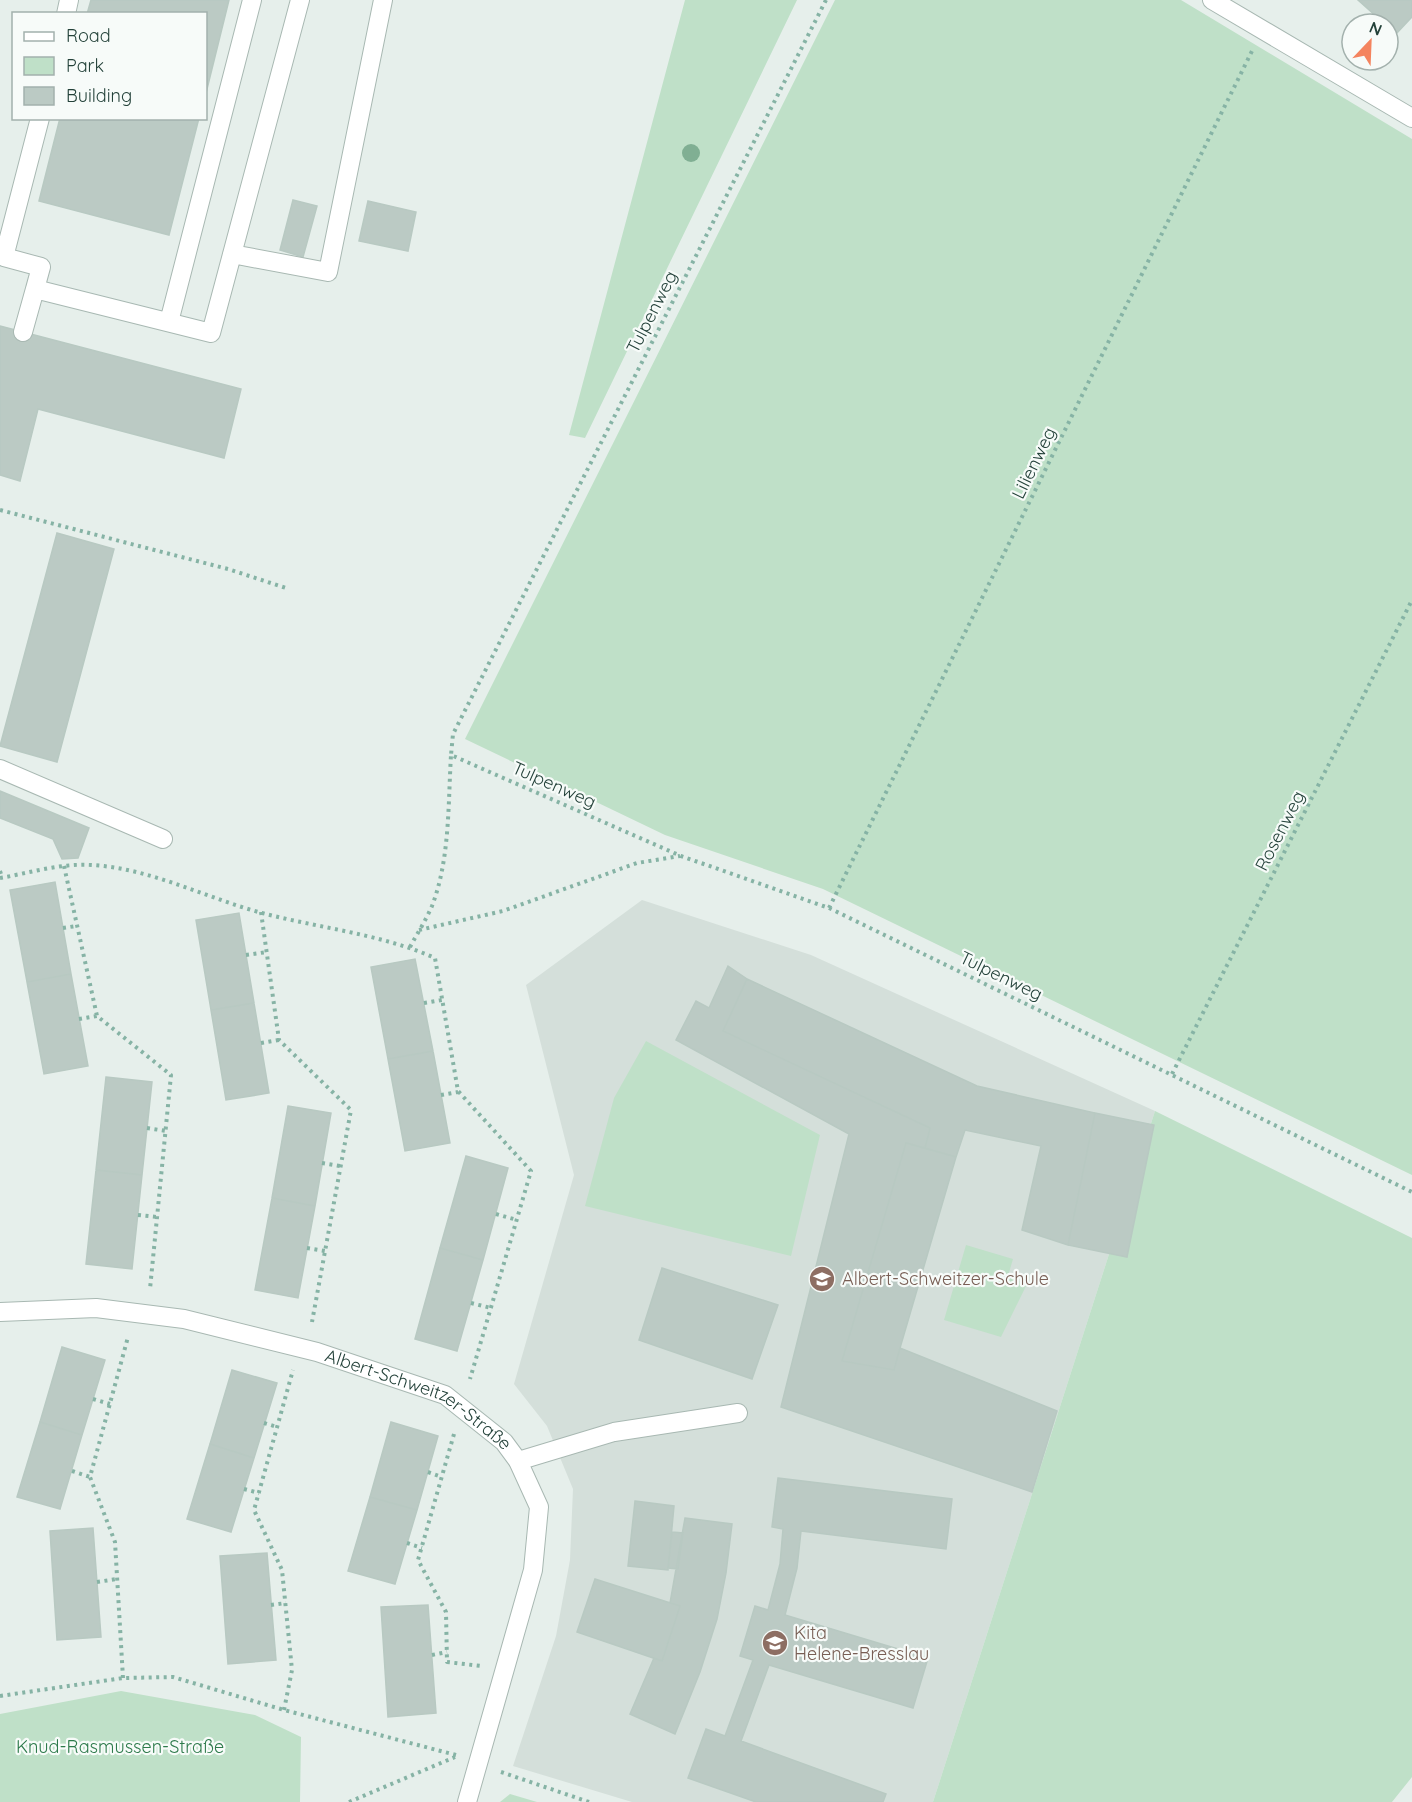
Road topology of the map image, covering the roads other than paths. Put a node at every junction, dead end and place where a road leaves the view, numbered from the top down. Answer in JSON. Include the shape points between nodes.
{"nodes":[{"id":1,"x":252,"y":0,"type":"edge"},
{"id":2,"x":300,"y":0,"type":"edge"},
{"id":3,"x":383,"y":0,"type":"edge"},
{"id":4,"x":1212,"y":0,"type":"edge"},
{"id":5,"x":1412,"y":118,"type":"edge"},
{"id":6,"x":38,"y":120,"type":"edge"},
{"id":7,"x":232,"y":254,"type":"junction"},
{"id":8,"x":2,"y":257,"type":"edge"},
{"id":9,"x":35,"y":290,"type":"junction"},
{"id":10,"x":169,"y":322,"type":"junction"},
{"id":11,"x":23,"y":332,"type":"dead end"},
{"id":12,"x":0,"y":769,"type":"edge"},
{"id":13,"x":163,"y":839,"type":"dead end"},
{"id":14,"x":0,"y":1312,"type":"edge"},
{"id":15,"x":738,"y":1413,"type":"dead end"},
{"id":16,"x":518,"y":1461,"type":"junction"},
{"id":17,"x":467,"y":1802,"type":"edge"}],
"edges":[{"from":1,"to":10,"type":"street"},
{"from":2,"to":7,"type":"street"},
{"from":3,"to":7,"type":"street","via":[[328,272]]},
{"from":4,"to":5,"type":"street"},
{"from":6,"to":8,"type":"street"},
{"from":7,"to":10,"type":"street","via":[[211,333]]},
{"from":8,"to":9,"type":"street","via":[[41,267]]},
{"from":9,"to":10,"type":"street"},
{"from":9,"to":11,"type":"street"},
{"from":12,"to":13,"type":"street"},
{"from":14,"to":16,"type":"street","name":"Albert-Schweitzer-Straße","via":[[96,1308],[184,1319],[317,1352],[445,1395],[504,1442]]},
{"from":15,"to":16,"type":"street","via":[[614,1432]]},
{"from":16,"to":17,"type":"street","name":"Albert-Schweitzer-Straße","via":[[538,1507],[533,1570]]}]}
